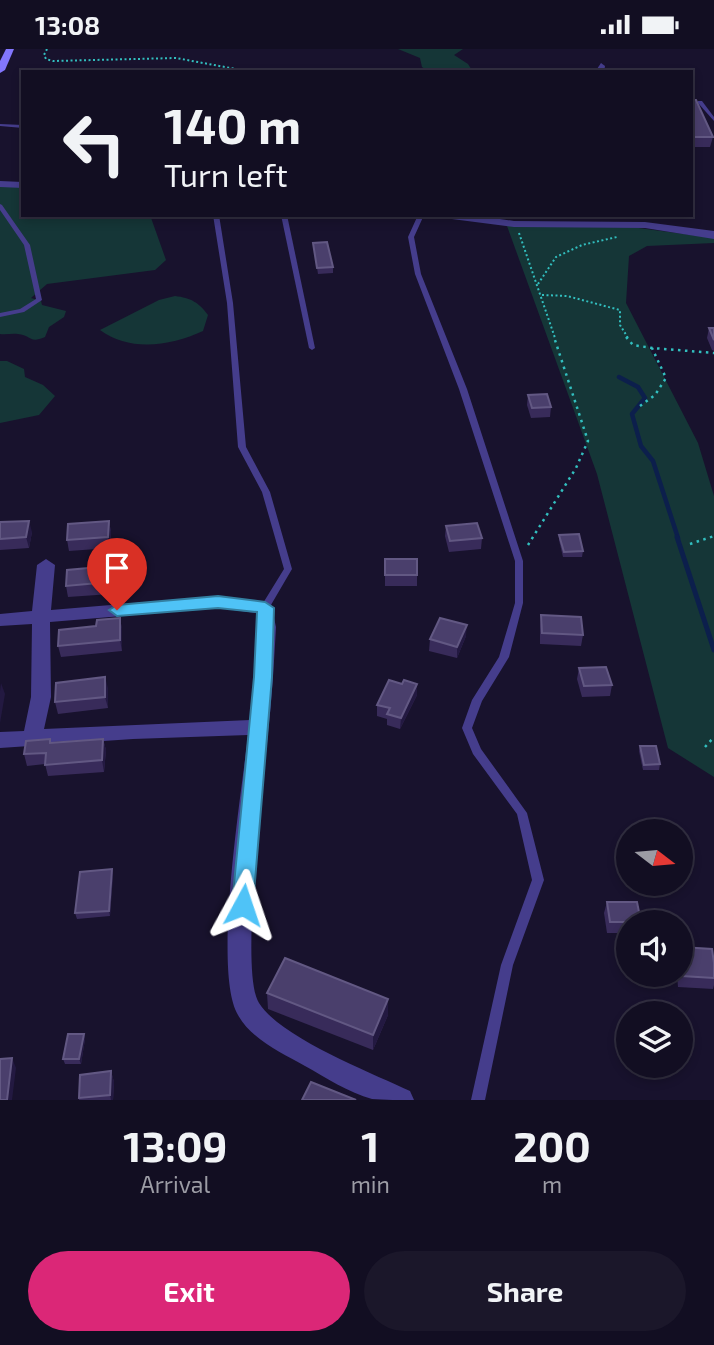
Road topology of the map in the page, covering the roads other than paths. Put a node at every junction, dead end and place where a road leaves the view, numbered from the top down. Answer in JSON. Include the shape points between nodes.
{"nodes":[{"id":1,"x":10,"y":49,"type":"edge"},
{"id":2,"x":0,"y":70,"type":"edge"},
{"id":3,"x":700,"y":102,"type":"edge"},
{"id":4,"x":714,"y":120,"type":"edge"},
{"id":5,"x":0,"y":125,"type":"edge"},
{"id":6,"x":21,"y":127,"type":"edge"},
{"id":7,"x":0,"y":184,"type":"edge"},
{"id":8,"x":21,"y":185,"type":"edge"},
{"id":9,"x":0,"y":206,"type":"edge"},
{"id":10,"x":216,"y":217,"type":"edge"},
{"id":11,"x":284,"y":217,"type":"edge"},
{"id":12,"x":420,"y":217,"type":"edge"},
{"id":13,"x":460,"y":217,"type":"edge"},
{"id":14,"x":680,"y":217,"type":"edge"},
{"id":15,"x":709,"y":234,"type":"edge"},
{"id":16,"x":0,"y":315,"type":"edge"},
{"id":17,"x":312,"y":348,"type":"dead end"},
{"id":18,"x":46,"y":565,"type":"dead end"},
{"id":19,"x":265,"y":608,"type":"junction"},
{"id":20,"x":41,"y":616,"type":"junction"},
{"id":21,"x":0,"y":620,"type":"edge"},
{"id":22,"x":259,"y":727,"type":"junction"},
{"id":23,"x":32,"y":738,"type":"junction"},
{"id":24,"x":0,"y":740,"type":"edge"},
{"id":25,"x":401,"y":1100,"type":"edge"},
{"id":26,"x":478,"y":1100,"type":"edge"}],
"edges":[{"from":1,"to":2,"type":"main road"},
{"from":3,"to":4,"type":"lane"},
{"from":5,"to":6,"type":"lane"},
{"from":7,"to":8,"type":"street"},
{"from":9,"to":16,"type":"lane","via":[[27,245],[39,300],[22,311]]},
{"from":10,"to":19,"type":"lane","via":[[230,303],[242,447],[266,492],[288,569]]},
{"from":11,"to":17,"type":"lane"},
{"from":12,"to":26,"type":"lane","via":[[411,237],[418,274],[463,389],[519,561],[519,603],[504,656],[477,700],[467,728],[477,751],[522,813],[538,880],[507,965]]},
{"from":13,"to":15,"type":"street","via":[[514,224],[603,223]]},
{"from":14,"to":15,"type":"street"},
{"from":18,"to":20,"type":"street"},
{"from":19,"to":20,"type":"street","via":[[218,602]]},
{"from":19,"to":22,"type":"street"},
{"from":20,"to":21,"type":"street"},
{"from":20,"to":23,"type":"street","via":[[41,697]]},
{"from":22,"to":23,"type":"street"},
{"from":22,"to":25,"type":"street","via":[[238,956],[245,1007],[271,1033]]},
{"from":23,"to":24,"type":"street"}]}
